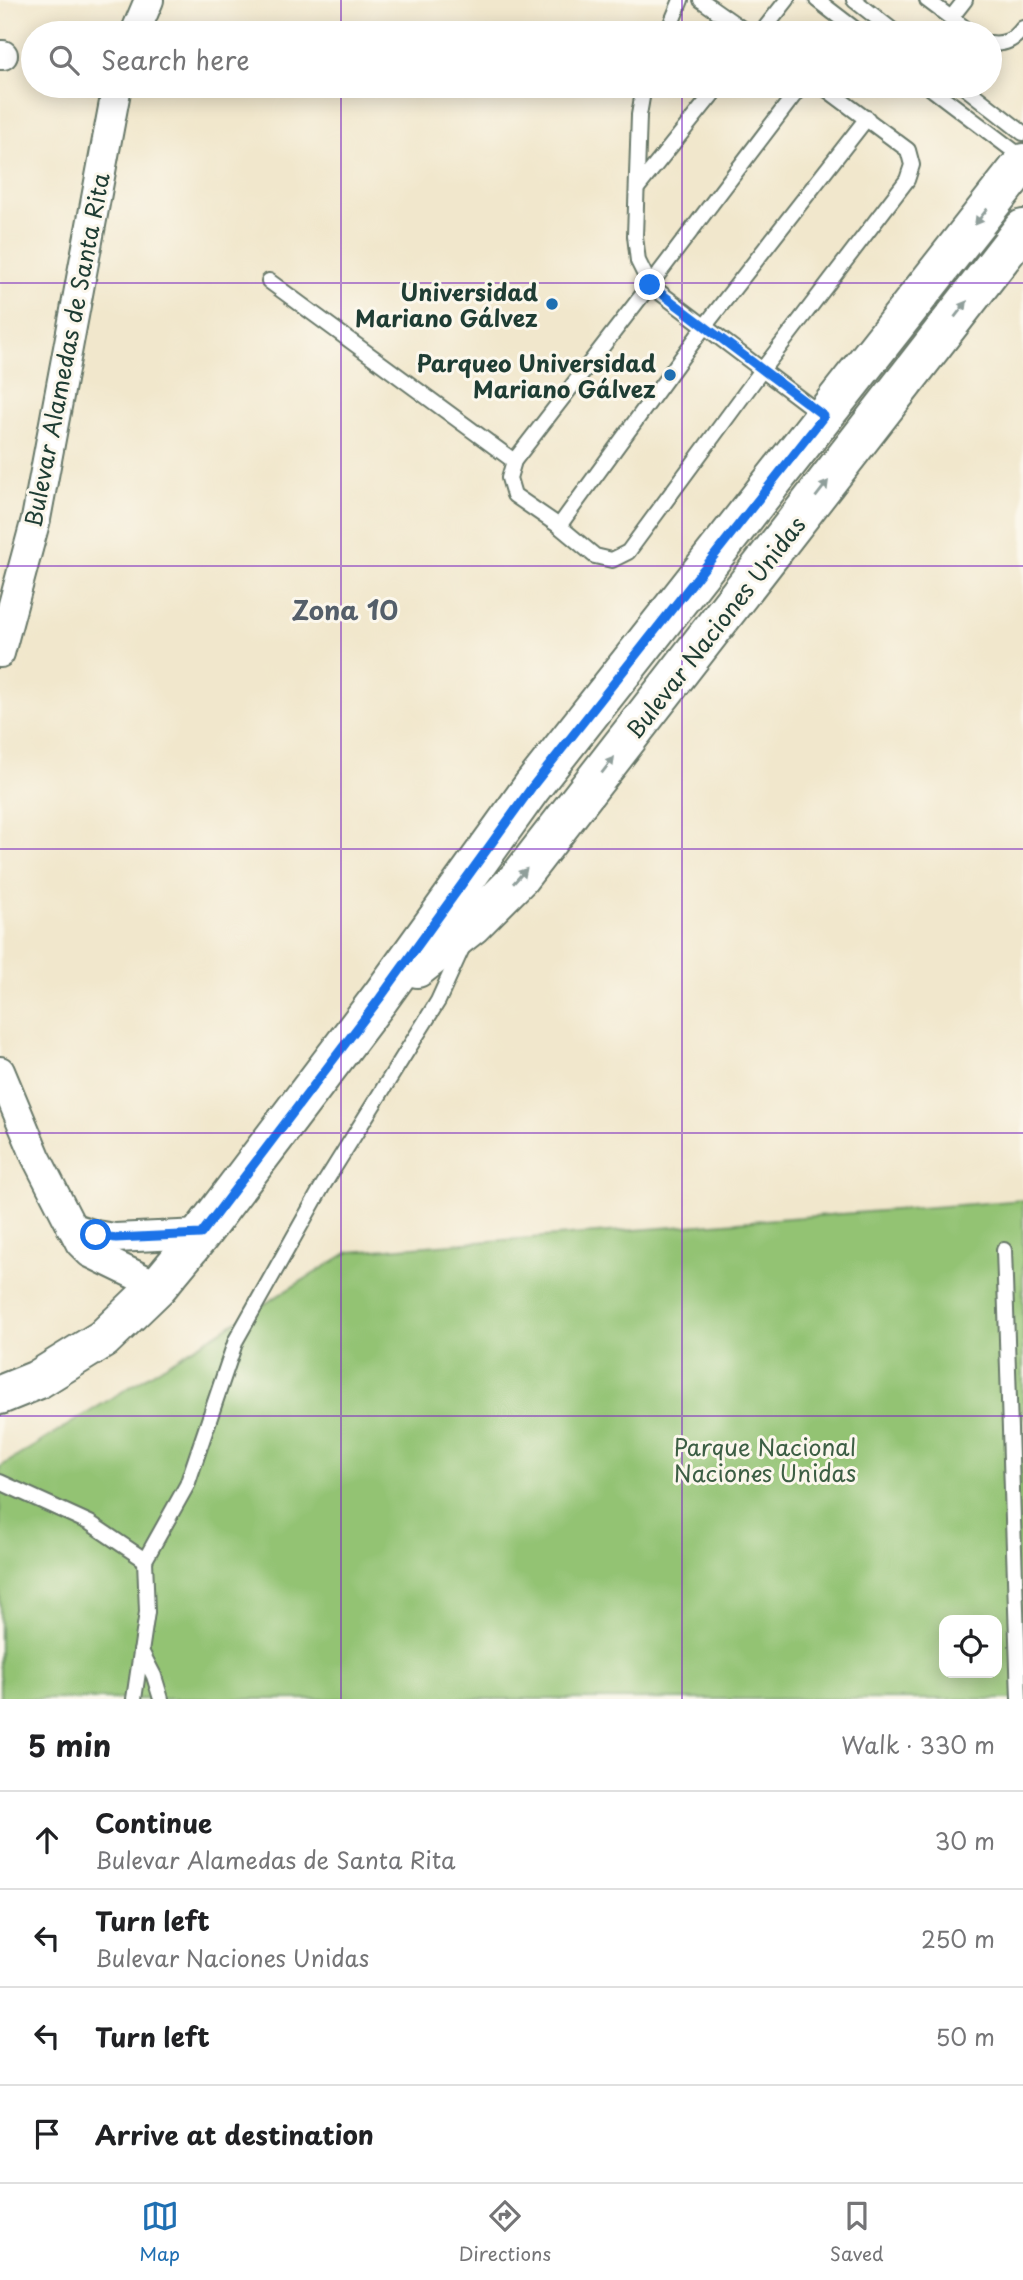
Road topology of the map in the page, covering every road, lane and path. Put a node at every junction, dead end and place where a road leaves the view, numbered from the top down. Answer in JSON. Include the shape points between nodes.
{"nodes":[{"id":1,"x":149,"y":0,"type":"edge"},
{"id":2,"x":681,"y":0,"type":"edge"},
{"id":3,"x":701,"y":0,"type":"edge"},
{"id":4,"x":787,"y":0,"type":"edge"},
{"id":5,"x":817,"y":0,"type":"edge"},
{"id":6,"x":854,"y":0,"type":"edge"},
{"id":7,"x":927,"y":0,"type":"edge"},
{"id":8,"x":965,"y":0,"type":"edge"},
{"id":9,"x":951,"y":18,"type":"junction"},
{"id":10,"x":140,"y":21,"type":"edge"},
{"id":11,"x":672,"y":21,"type":"edge"},
{"id":12,"x":731,"y":21,"type":"edge"},
{"id":13,"x":770,"y":21,"type":"edge"},
{"id":14,"x":844,"y":21,"type":"edge"},
{"id":15,"x":881,"y":21,"type":"edge"},
{"id":16,"x":955,"y":21,"type":"edge"},
{"id":17,"x":1023,"y":28,"type":"edge"},
{"id":18,"x":1002,"y":42,"type":"edge"},
{"id":19,"x":115,"y":98,"type":"edge"},
{"id":20,"x":642,"y":98,"type":"edge"},
{"id":21,"x":709,"y":98,"type":"edge"},
{"id":22,"x":792,"y":98,"type":"edge"},
{"id":23,"x":839,"y":98,"type":"edge"},
{"id":24,"x":943,"y":98,"type":"edge"},
{"id":25,"x":978,"y":98,"type":"edge"},
{"id":26,"x":867,"y":118,"type":"junction"},
{"id":27,"x":1023,"y":133,"type":"edge"},
{"id":28,"x":1023,"y":161,"type":"edge"},
{"id":29,"x":638,"y":187,"type":"junction"},
{"id":30,"x":1023,"y":229,"type":"edge"},
{"id":31,"x":269,"y":281,"type":"dead end"},
{"id":32,"x":650,"y":285,"type":"junction"},
{"id":33,"x":704,"y":327,"type":"junction"},
{"id":34,"x":762,"y":370,"type":"junction"},
{"id":35,"x":824,"y":416,"type":"junction"},
{"id":36,"x":514,"y":461,"type":"junction"},
{"id":37,"x":559,"y":526,"type":"junction"},
{"id":38,"x":0,"y":653,"type":"edge"},
{"id":39,"x":532,"y":787,"type":"junction"},
{"id":40,"x":566,"y":820,"type":"junction"},
{"id":41,"x":490,"y":844,"type":"junction"},
{"id":42,"x":472,"y":925,"type":"junction"},
{"id":43,"x":380,"y":998,"type":"junction"},
{"id":44,"x":0,"y":1071,"type":"edge"},
{"id":45,"x":71,"y":1227,"type":"junction"},
{"id":46,"x":201,"y":1234,"type":"junction"},
{"id":47,"x":1004,"y":1250,"type":"dead end"},
{"id":48,"x":158,"y":1286,"type":"junction"},
{"id":49,"x":0,"y":1395,"type":"edge"},
{"id":50,"x":0,"y":1482,"type":"edge"},
{"id":51,"x":145,"y":1560,"type":"junction"},
{"id":52,"x":141,"y":1651,"type":"junction"},
{"id":53,"x":134,"y":1699,"type":"edge"},
{"id":54,"x":161,"y":1699,"type":"edge"},
{"id":55,"x":1019,"y":1699,"type":"edge"}],
"edges":[{"from":1,"to":10,"type":"street"},
{"from":2,"to":11,"type":"lane"},
{"from":3,"to":12,"type":"lane"},
{"from":4,"to":13,"type":"lane"},
{"from":5,"to":14,"type":"lane"},
{"from":6,"to":15,"type":"lane"},
{"from":7,"to":9,"type":"lane"},
{"from":8,"to":9,"type":"lane"},
{"from":9,"to":16,"type":"lane"},
{"from":17,"to":18,"type":"lane","via":[[1009,42]]},
{"from":19,"to":38,"type":"street","name":"Bulevar Alamedas de Santa Rita","via":[[36,519]]},
{"from":20,"to":29,"type":"lane"},
{"from":21,"to":29,"type":"lane"},
{"from":22,"to":32,"type":"lane"},
{"from":23,"to":26,"type":"lane"},
{"from":24,"to":28,"type":"lane"},
{"from":25,"to":27,"type":"lane"},
{"from":26,"to":33,"type":"lane"},
{"from":26,"to":34,"type":"lane","via":[[908,150],[912,165],[907,180]]},
{"from":28,"to":35,"type":"main road","name":"Bulevar Naciones Unidas","one_way":true},
{"from":29,"to":32,"type":"lane","via":[[638,261]]},
{"from":40,"to":30,"type":"main road","name":"Bulevar Naciones Unidas","one_way":true},
{"from":31,"to":36,"type":"lane"},
{"from":32,"to":33,"type":"lane"},
{"from":32,"to":36,"type":"lane"},
{"from":33,"to":34,"type":"lane"},
{"from":33,"to":37,"type":"lane"},
{"from":34,"to":35,"type":"lane"},
{"from":34,"to":37,"type":"lane","via":[[628,552],[612,560],[596,556]]},
{"from":35,"to":39,"type":"main road","name":"Bulevar Naciones Unidas"},
{"from":36,"to":37,"type":"lane","via":[[509,478],[514,495]]},
{"from":39,"to":40,"type":"main road","via":[[536,813],[546,819]]},
{"from":39,"to":41,"type":"main road","name":"Bulevar Naciones Unidas"},
{"from":42,"to":40,"type":"main road","name":"Bulevar Naciones Unidas","one_way":true,"via":[[519,878]]},
{"from":41,"to":42,"type":"main road"},
{"from":41,"to":43,"type":"main road","name":"Bulevar Naciones Unidas"},
{"from":42,"to":43,"type":"main road","name":"Bulevar Naciones Unidas"},
{"from":42,"to":51,"type":"lane","via":[[438,1002],[322,1187],[236,1340],[187,1485]]},
{"from":43,"to":46,"type":"main road","name":"Bulevar Naciones Unidas"},
{"from":44,"to":45,"type":"street"},
{"from":45,"to":46,"type":"street","via":[[116,1238]]},
{"from":45,"to":48,"type":"street","via":[[89,1253]]},
{"from":46,"to":48,"type":"main road","name":"Bulevar Naciones Unidas"},
{"from":47,"to":55,"type":"lane"},
{"from":48,"to":49,"type":"main road","name":"Bulevar Naciones Unidas","via":[[103,1339],[37,1380]]},
{"from":50,"to":51,"type":"lane","via":[[89,1523]]},
{"from":51,"to":52,"type":"lane","via":[[147,1612]]},
{"from":52,"to":53,"type":"lane"},
{"from":52,"to":54,"type":"lane"}]}
